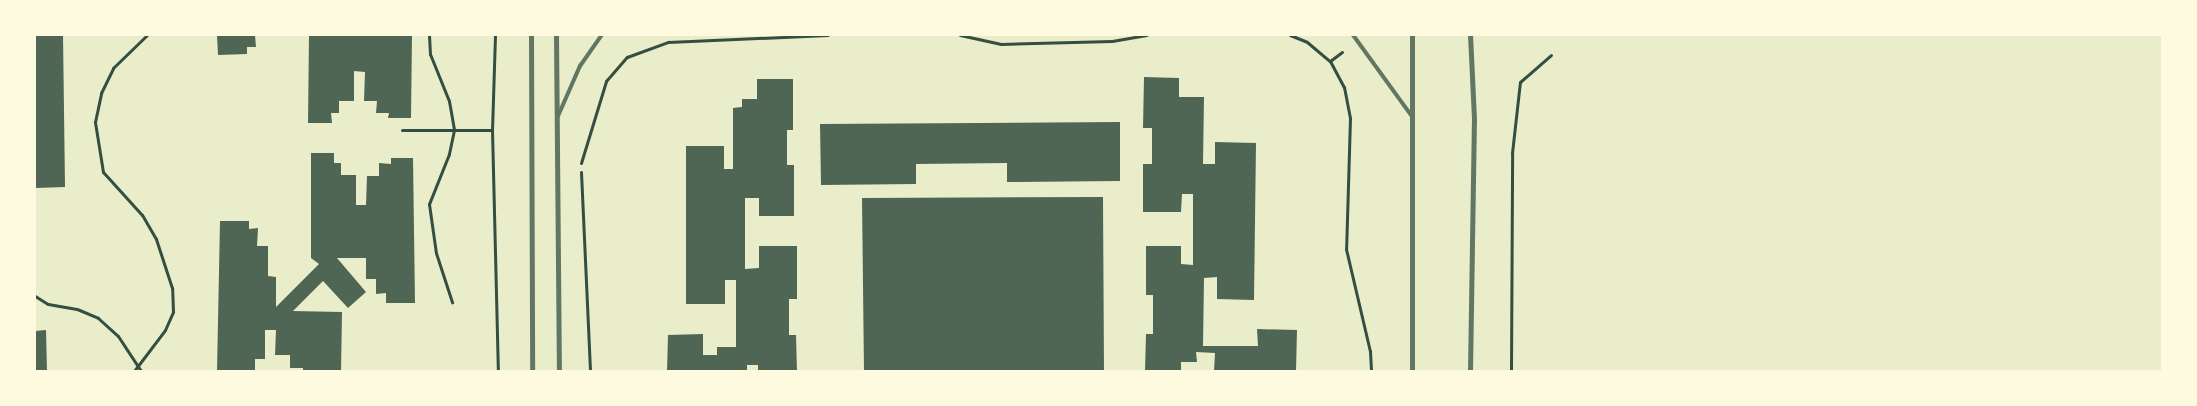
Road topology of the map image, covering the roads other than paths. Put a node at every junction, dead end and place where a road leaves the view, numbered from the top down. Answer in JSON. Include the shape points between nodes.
{"nodes":[{"id":1,"x":531,"y":35,"type":"edge"},
{"id":2,"x":556,"y":35,"type":"edge"},
{"id":3,"x":602,"y":35,"type":"edge"},
{"id":4,"x":1353,"y":35,"type":"edge"},
{"id":5,"x":1412,"y":35,"type":"edge"},
{"id":6,"x":1470,"y":35,"type":"edge"},
{"id":7,"x":1411,"y":114,"type":"junction"},
{"id":8,"x":558,"y":116,"type":"junction"},
{"id":9,"x":532,"y":371,"type":"edge"},
{"id":10,"x":559,"y":371,"type":"edge"},
{"id":11,"x":1412,"y":371,"type":"edge"},
{"id":12,"x":1470,"y":371,"type":"edge"}],
"edges":[{"from":1,"to":9,"type":"street"},
{"from":2,"to":8,"type":"street"},
{"from":3,"to":8,"type":"lane","via":[[580,66]]},
{"from":4,"to":7,"type":"lane"},
{"from":5,"to":7,"type":"street"},
{"from":6,"to":12,"type":"street","via":[[1474,119]]},
{"from":7,"to":11,"type":"street"},
{"from":8,"to":10,"type":"street"}]}
